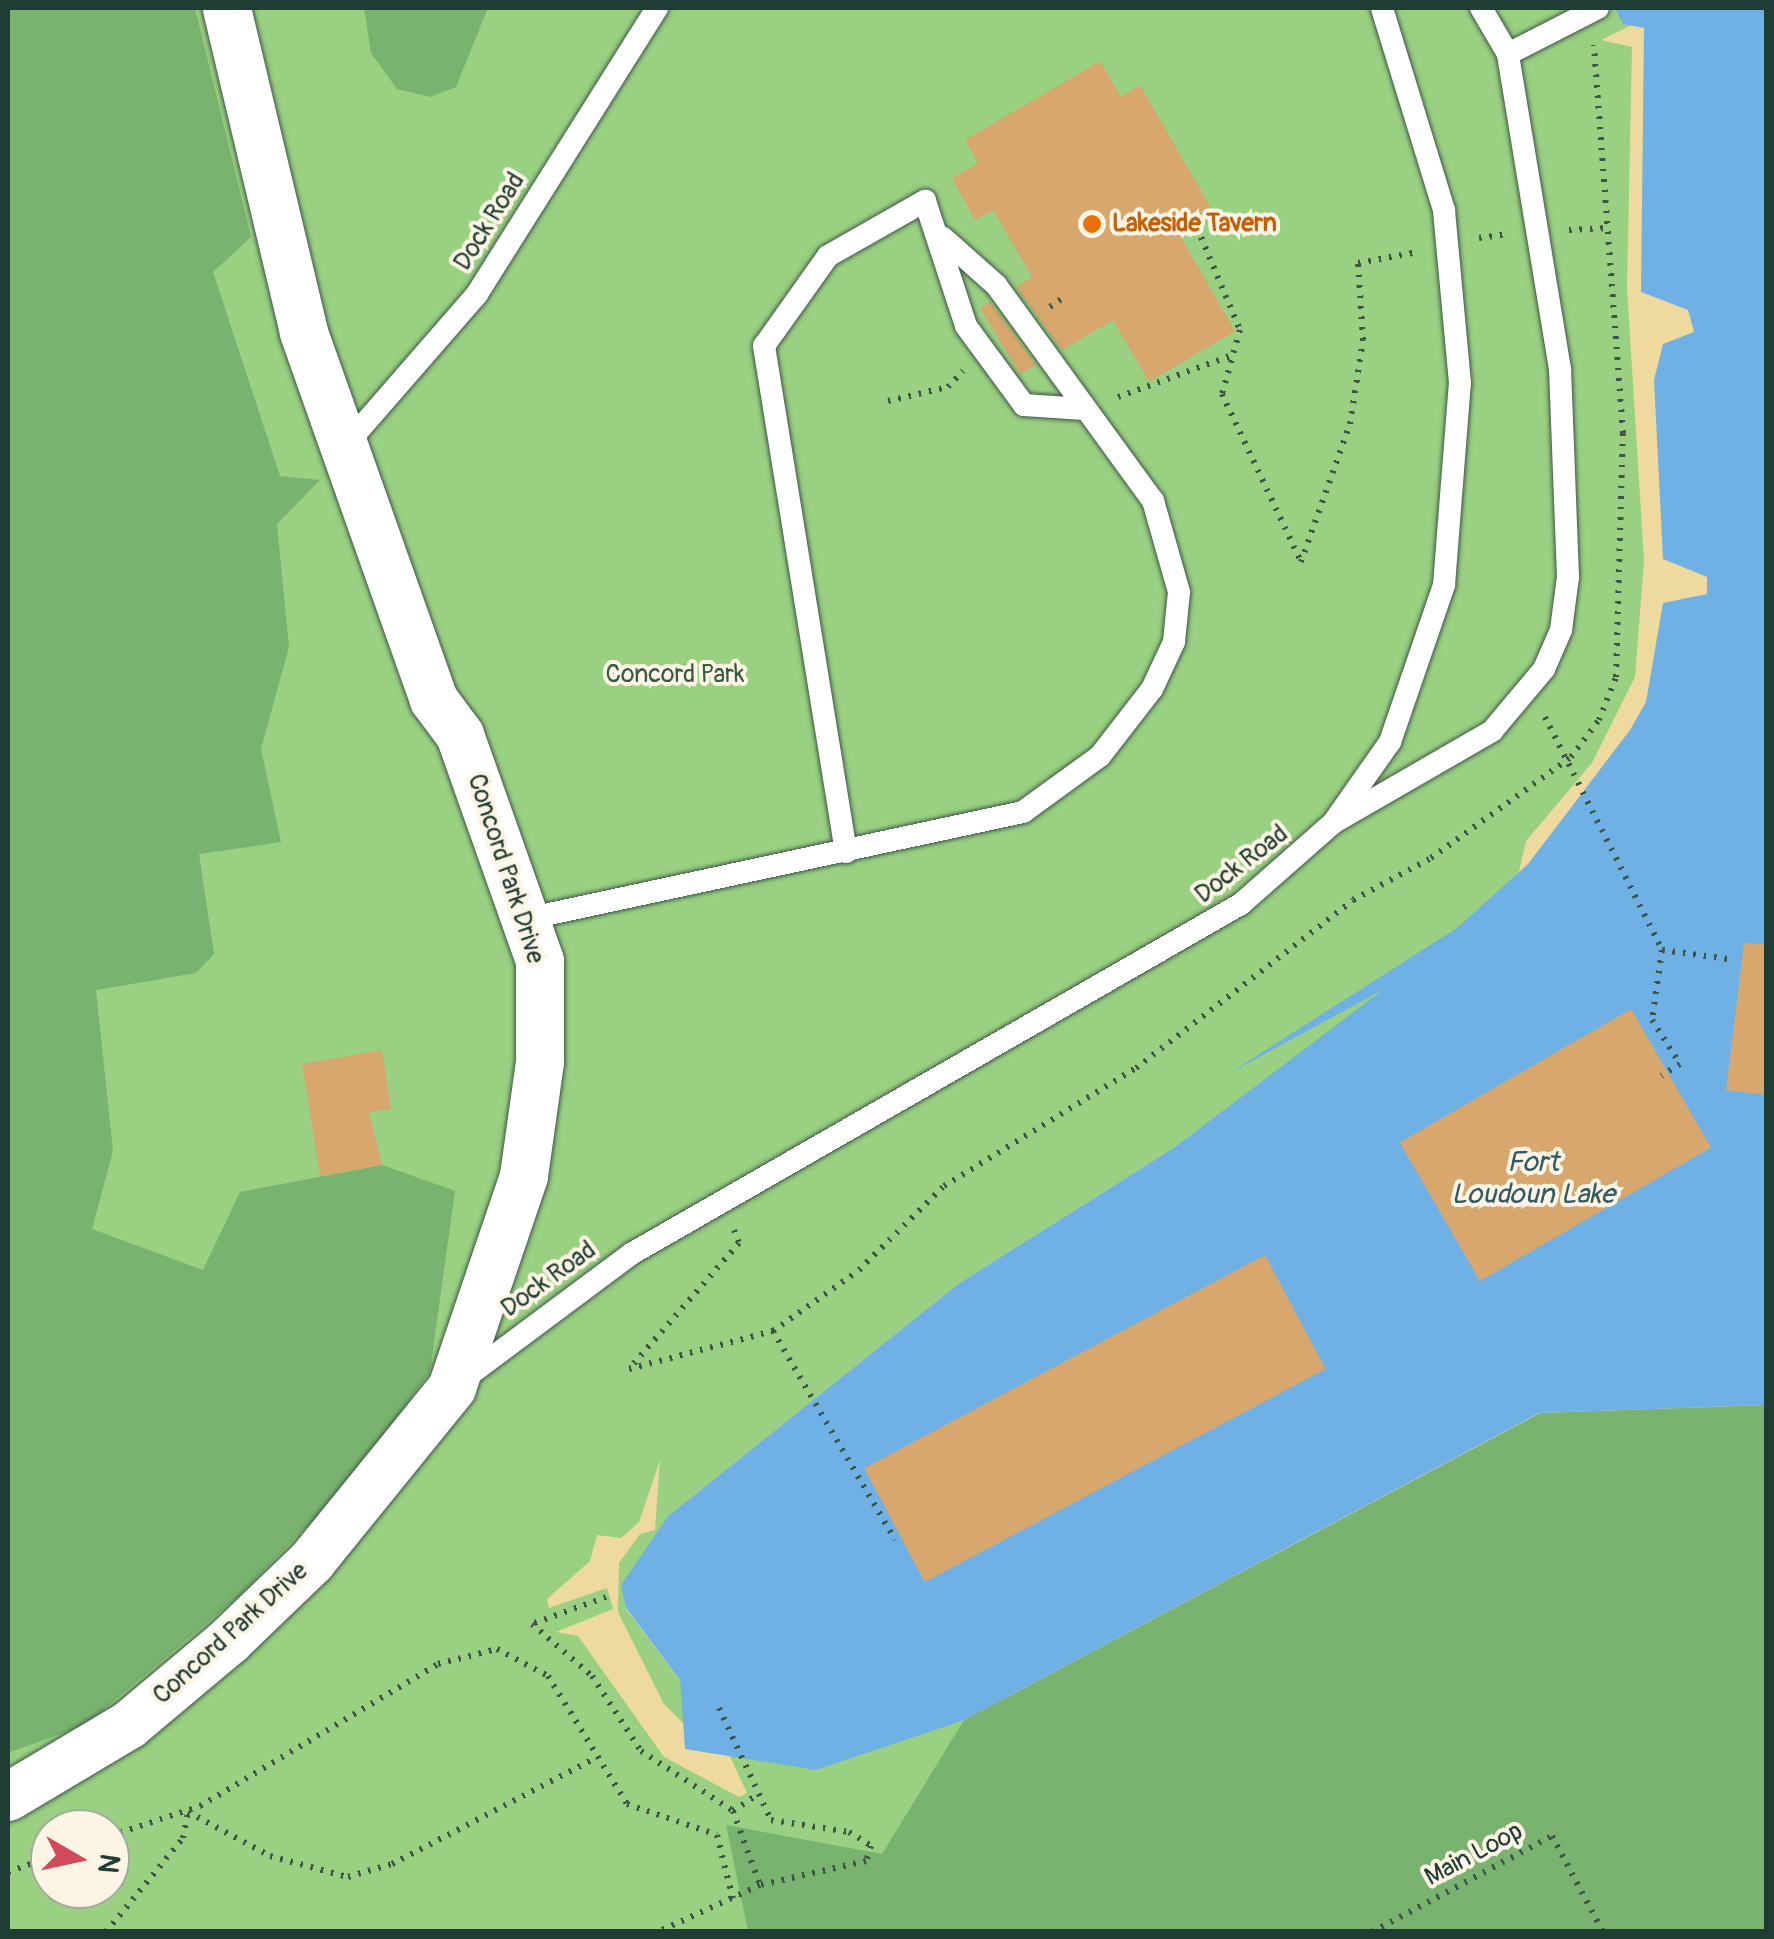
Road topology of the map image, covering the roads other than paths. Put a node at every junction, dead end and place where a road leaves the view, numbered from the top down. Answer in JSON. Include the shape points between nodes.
{"nodes":[{"id":1,"x":227,"y":8,"type":"edge"},
{"id":2,"x":657,"y":8,"type":"edge"},
{"id":3,"x":1382,"y":8,"type":"edge"},
{"id":4,"x":1481,"y":8,"type":"edge"},
{"id":5,"x":1592,"y":11,"type":"edge"},
{"id":6,"x":1508,"y":54,"type":"junction"},
{"id":7,"x":944,"y":238,"type":"junction"},
{"id":8,"x":1084,"y":409,"type":"junction"},
{"id":9,"x":345,"y":446,"type":"junction"},
{"id":10,"x":1332,"y":823,"type":"junction"},
{"id":11,"x":846,"y":852,"type":"junction"},
{"id":12,"x":526,"y":919,"type":"junction"},
{"id":13,"x":452,"y":1388,"type":"junction"},
{"id":14,"x":8,"y":1797,"type":"edge"}],
"edges":[{"from":1,"to":9,"type":"street","name":"Concord Park Drive","via":[[304,332]]},
{"from":2,"to":9,"type":"lane","name":"Dock Road","via":[[477,294]]},
{"from":3,"to":10,"type":"lane","name":"Dock Road","via":[[1444,210],[1460,384],[1456,489],[1439,604],[1390,742]]},
{"from":4,"to":6,"type":"lane"},
{"from":5,"to":6,"type":"lane"},
{"from":6,"to":10,"type":"lane","via":[[1560,369],[1568,576],[1560,630],[1528,690],[1492,731]]},
{"from":7,"to":8,"type":"lane","via":[[996,284]]},
{"from":7,"to":8,"type":"lane","via":[[966,326],[1024,406]]},
{"from":7,"to":11,"type":"lane","via":[[926,201],[828,256],[764,346]]},
{"from":8,"to":11,"type":"lane","via":[[1145,489],[1168,538],[1178,621],[1163,671],[1100,756],[1048,798],[958,832]]},
{"from":9,"to":12,"type":"street","name":"Concord Park Drive","via":[[434,700],[460,735]]},
{"from":10,"to":13,"type":"lane","name":"Dock Road","via":[[1191,938],[631,1254]]},
{"from":11,"to":12,"type":"lane"},
{"from":12,"to":13,"type":"street","name":"Concord Park Drive","via":[[540,960],[540,1043],[524,1176]]},
{"from":13,"to":14,"type":"street","name":"Concord Park Drive","via":[[312,1561],[229,1641],[129,1725]]}]}
